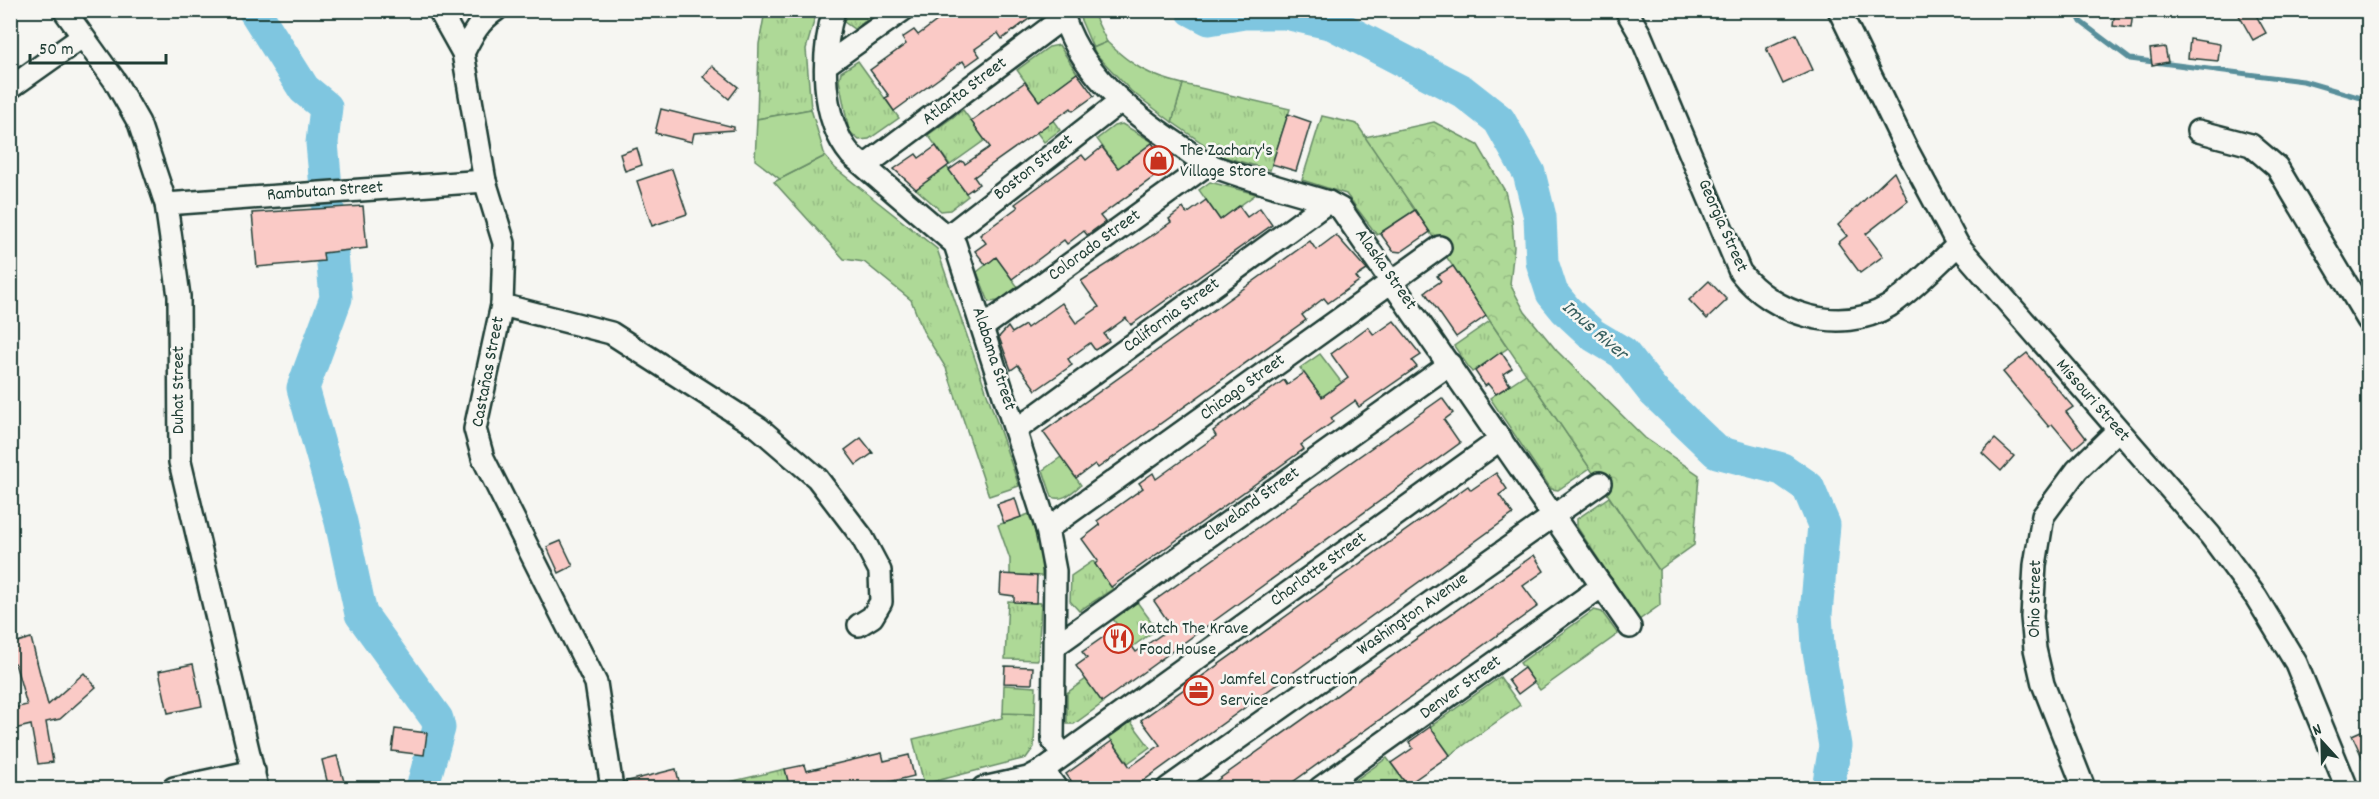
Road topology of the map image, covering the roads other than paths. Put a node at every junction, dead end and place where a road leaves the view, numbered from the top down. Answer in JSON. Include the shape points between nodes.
{"nodes":[{"id":1,"x":64,"y":10,"type":"edge"},
{"id":2,"x":439,"y":10,"type":"edge"},
{"id":3,"x":496,"y":10,"type":"edge"},
{"id":4,"x":834,"y":10,"type":"edge"},
{"id":5,"x":903,"y":10,"type":"edge"},
{"id":6,"x":1626,"y":10,"type":"edge"},
{"id":7,"x":1839,"y":10,"type":"edge"},
{"id":8,"x":1063,"y":14,"type":"edge"},
{"id":9,"x":82,"y":37,"type":"junction"},
{"id":10,"x":463,"y":53,"type":"junction"},
{"id":11,"x":826,"y":65,"type":"junction"},
{"id":12,"x":10,"y":88,"type":"edge"},
{"id":13,"x":1120,"y":101,"type":"junction"},
{"id":14,"x":2198,"y":131,"type":"dead end"},
{"id":15,"x":1208,"y":164,"type":"junction"},
{"id":16,"x":865,"y":166,"type":"junction"},
{"id":17,"x":486,"y":181,"type":"junction"},
{"id":18,"x":1328,"y":202,"type":"junction"},
{"id":19,"x":165,"y":204,"type":"junction"},
{"id":20,"x":948,"y":236,"type":"junction"},
{"id":21,"x":1958,"y":245,"type":"junction"},
{"id":22,"x":1440,"y":247,"type":"dead end"},
{"id":23,"x":1392,"y":281,"type":"junction"},
{"id":24,"x":502,"y":305,"type":"junction"},
{"id":25,"x":2368,"y":320,"type":"edge"},
{"id":26,"x":983,"y":327,"type":"junction"},
{"id":27,"x":1449,"y":364,"type":"junction"},
{"id":28,"x":1016,"y":430,"type":"junction"},
{"id":29,"x":2117,"y":431,"type":"junction"},
{"id":30,"x":1501,"y":439,"type":"junction"},
{"id":31,"x":1600,"y":483,"type":"dead end"},
{"id":32,"x":1553,"y":515,"type":"junction"},
{"id":33,"x":1047,"y":529,"type":"junction"},
{"id":34,"x":1602,"y":586,"type":"junction"},
{"id":35,"x":860,"y":625,"type":"dead end"},
{"id":36,"x":1629,"y":627,"type":"dead end"},
{"id":37,"x":1055,"y":646,"type":"junction"},
{"id":38,"x":1063,"y":755,"type":"junction"},
{"id":39,"x":1043,"y":770,"type":"junction"},
{"id":40,"x":256,"y":780,"type":"edge"},
{"id":41,"x":174,"y":789,"type":"edge"},
{"id":42,"x":612,"y":789,"type":"edge"},
{"id":43,"x":983,"y":789,"type":"edge"},
{"id":44,"x":1056,"y":789,"type":"edge"},
{"id":45,"x":1168,"y":789,"type":"edge"},
{"id":46,"x":1320,"y":789,"type":"edge"},
{"id":47,"x":2084,"y":789,"type":"edge"},
{"id":48,"x":2347,"y":789,"type":"edge"}],
"edges":[{"from":1,"to":9,"type":"street","name":"Duhat Street"},
{"from":2,"to":10,"type":"street","name":"Castañas Street"},
{"from":3,"to":10,"type":"street","via":[[474,31]]},
{"from":4,"to":11,"type":"street","name":"Alabama Street"},
{"from":5,"to":11,"type":"street"},
{"from":6,"to":21,"type":"street","name":"Georgia Street","via":[[1640,34],[1740,272],[1766,298],[1802,315],[1832,320],[1858,318],[1888,306]]},
{"from":7,"to":21,"type":"street","name":"Missouri Street"},
{"from":8,"to":13,"type":"street","name":"Alaska Street","via":[[1083,56]]},
{"from":8,"to":16,"type":"street","name":"Atlanta Street"},
{"from":9,"to":12,"type":"street"},
{"from":9,"to":19,"type":"street","name":"Duhat Street","via":[[140,123]]},
{"from":10,"to":17,"type":"street","name":"Castañas Street"},
{"from":11,"to":16,"type":"street","name":"Alabama Street","via":[[831,112],[839,138]]},
{"from":13,"to":15,"type":"street","name":"Alaska Street"},
{"from":13,"to":20,"type":"street","name":"Boston Street"},
{"from":14,"to":25,"type":"street","via":[[2251,145],[2277,167]]},
{"from":15,"to":18,"type":"street","name":"Alaska Street"},
{"from":15,"to":26,"type":"street","name":"Colorado Street"},
{"from":16,"to":20,"type":"street","name":"Alabama Street"},
{"from":17,"to":19,"type":"street","name":"Rambutan Street"},
{"from":17,"to":24,"type":"street","name":"Castañas Street","via":[[504,243]]},
{"from":18,"to":23,"type":"street","name":"Alaska Street","via":[[1341,209]]},
{"from":18,"to":28,"type":"street","name":"California Street"},
{"from":19,"to":40,"type":"street","name":"Duhat Street","via":[[179,296],[180,462]]},
{"from":20,"to":26,"type":"street","name":"Alabama Street","via":[[959,253]]},
{"from":21,"to":29,"type":"street","name":"Missouri Street"},
{"from":22,"to":23,"type":"street","name":"Chicago Street"},
{"from":23,"to":27,"type":"street","name":"Alaska Street"},
{"from":23,"to":33,"type":"street","name":"Chicago Street"},
{"from":24,"to":35,"type":"street","via":[[611,333],[759,428],[817,478],[862,537],[880,571],[881,602],[872,617]]},
{"from":24,"to":42,"type":"street","name":"Castañas Street","via":[[475,429],[483,458],[596,684]]},
{"from":26,"to":28,"type":"street","name":"Alabama Street"},
{"from":27,"to":30,"type":"street","name":"Alaska Street"},
{"from":27,"to":37,"type":"street","name":"Cleveland Street"},
{"from":28,"to":33,"type":"street","name":"Alabama Street"},
{"from":29,"to":47,"type":"street","name":"Ohio Street","via":[[2077,470],[2043,516],[2035,565],[2035,649],[2043,684]]},
{"from":29,"to":48,"type":"street","name":"Missouri Street","via":[[2210,535],[2256,597],[2296,663]]},
{"from":30,"to":32,"type":"street","name":"Alaska Street"},
{"from":30,"to":38,"type":"street","name":"Charlotte Street"},
{"from":31,"to":32,"type":"street","name":"Washington Avenue"},
{"from":32,"to":34,"type":"street","name":"Alaska Street"},
{"from":32,"to":45,"type":"street","name":"Washington Avenue"},
{"from":33,"to":37,"type":"street","name":"Alabama Street","via":[[1055,571]]},
{"from":34,"to":36,"type":"street","name":"Alaska Street"},
{"from":34,"to":46,"type":"street","name":"Denver Street"},
{"from":37,"to":38,"type":"street","name":"Alabama Street","via":[[1053,741]]},
{"from":38,"to":39,"type":"street","name":"Charlotte Street"},
{"from":39,"to":43,"type":"street","name":"Charlotte Street","via":[[1028,778]]},
{"from":39,"to":44,"type":"street"},
{"from":40,"to":41,"type":"street"}]}
